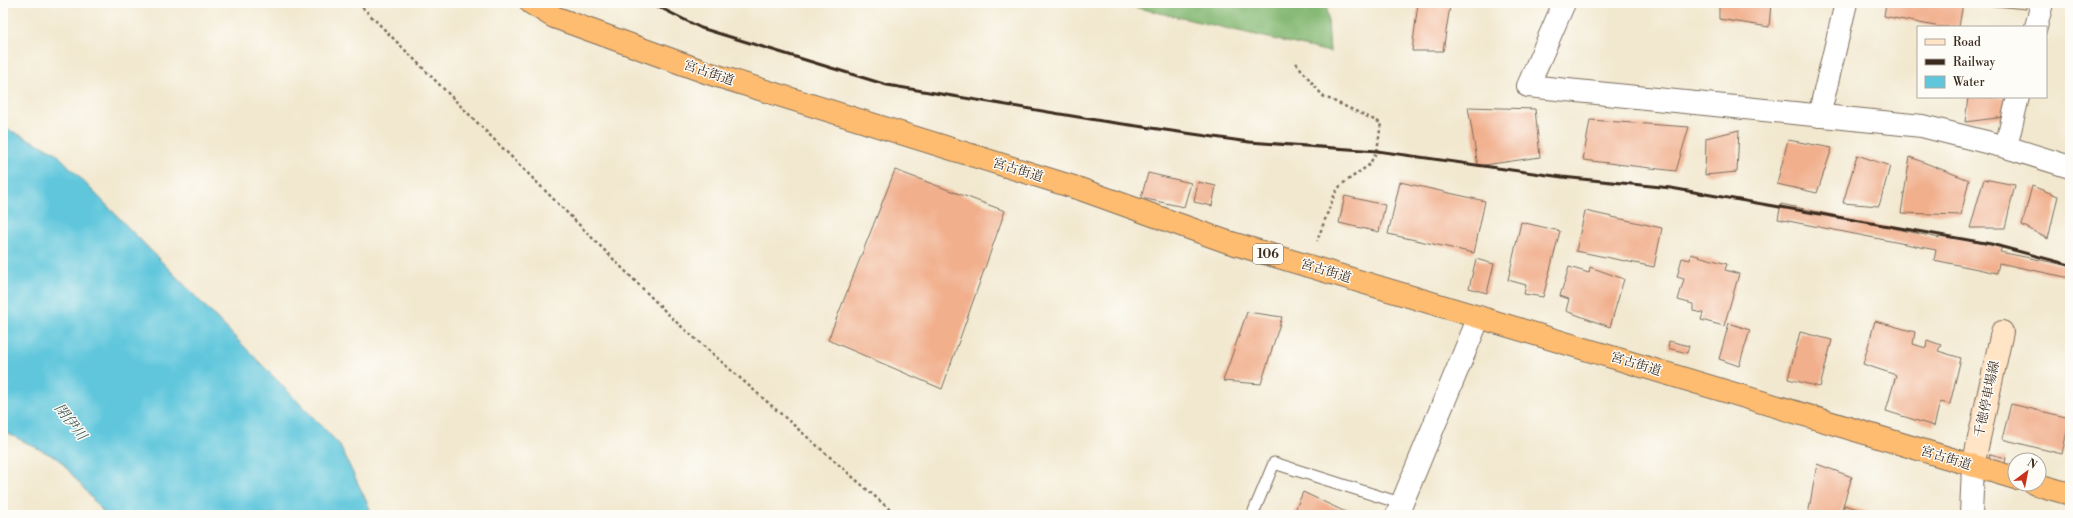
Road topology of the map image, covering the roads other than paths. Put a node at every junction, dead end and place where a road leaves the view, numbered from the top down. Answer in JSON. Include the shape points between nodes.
{"nodes":[{"id":1,"x":531,"y":3,"type":"edge"},
{"id":2,"x":1564,"y":3,"type":"edge"},
{"id":3,"x":1846,"y":3,"type":"edge"},
{"id":4,"x":2042,"y":3,"type":"edge"},
{"id":5,"x":2036,"y":26,"type":"edge"},
{"id":6,"x":2018,"y":98,"type":"edge"},
{"id":7,"x":1819,"y":116,"type":"junction"},
{"id":8,"x":2006,"y":147,"type":"junction"},
{"id":9,"x":2070,"y":167,"type":"edge"},
{"id":10,"x":1479,"y":317,"type":"junction"},
{"id":11,"x":2002,"y":332,"type":"dead end"},
{"id":12,"x":1973,"y":466,"type":"junction"},
{"id":13,"x":2007,"y":476,"type":"edge"},
{"id":14,"x":2047,"y":487,"type":"edge"},
{"id":15,"x":2070,"y":494,"type":"edge"},
{"id":16,"x":1400,"y":509,"type":"edge"},
{"id":17,"x":1254,"y":511,"type":"dead end"},
{"id":18,"x":1971,"y":515,"type":"edge"}],
"edges":[{"from":1,"to":10,"type":"highway","name":"宮古街道","number":"106","via":[[554,17],[708,73],[1080,189],[1225,241]]},
{"from":2,"to":7,"type":"street","via":[[1528,86]]},
{"from":3,"to":7,"type":"street"},
{"from":4,"to":5,"type":"street"},
{"from":6,"to":8,"type":"street"},
{"from":7,"to":8,"type":"street","via":[[1922,126]]},
{"from":8,"to":9,"type":"street"},
{"from":10,"to":12,"type":"highway","name":"宮古街道","number":"106"},
{"from":10,"to":16,"type":"street"},
{"from":11,"to":12,"type":"main road","name":"千徳停車場線"},
{"from":12,"to":13,"type":"highway","name":"宮古街道","number":"106"},
{"from":12,"to":18,"type":"street"},
{"from":14,"to":15,"type":"highway"},
{"from":16,"to":17,"type":"lane","via":[[1274,463]]}]}
